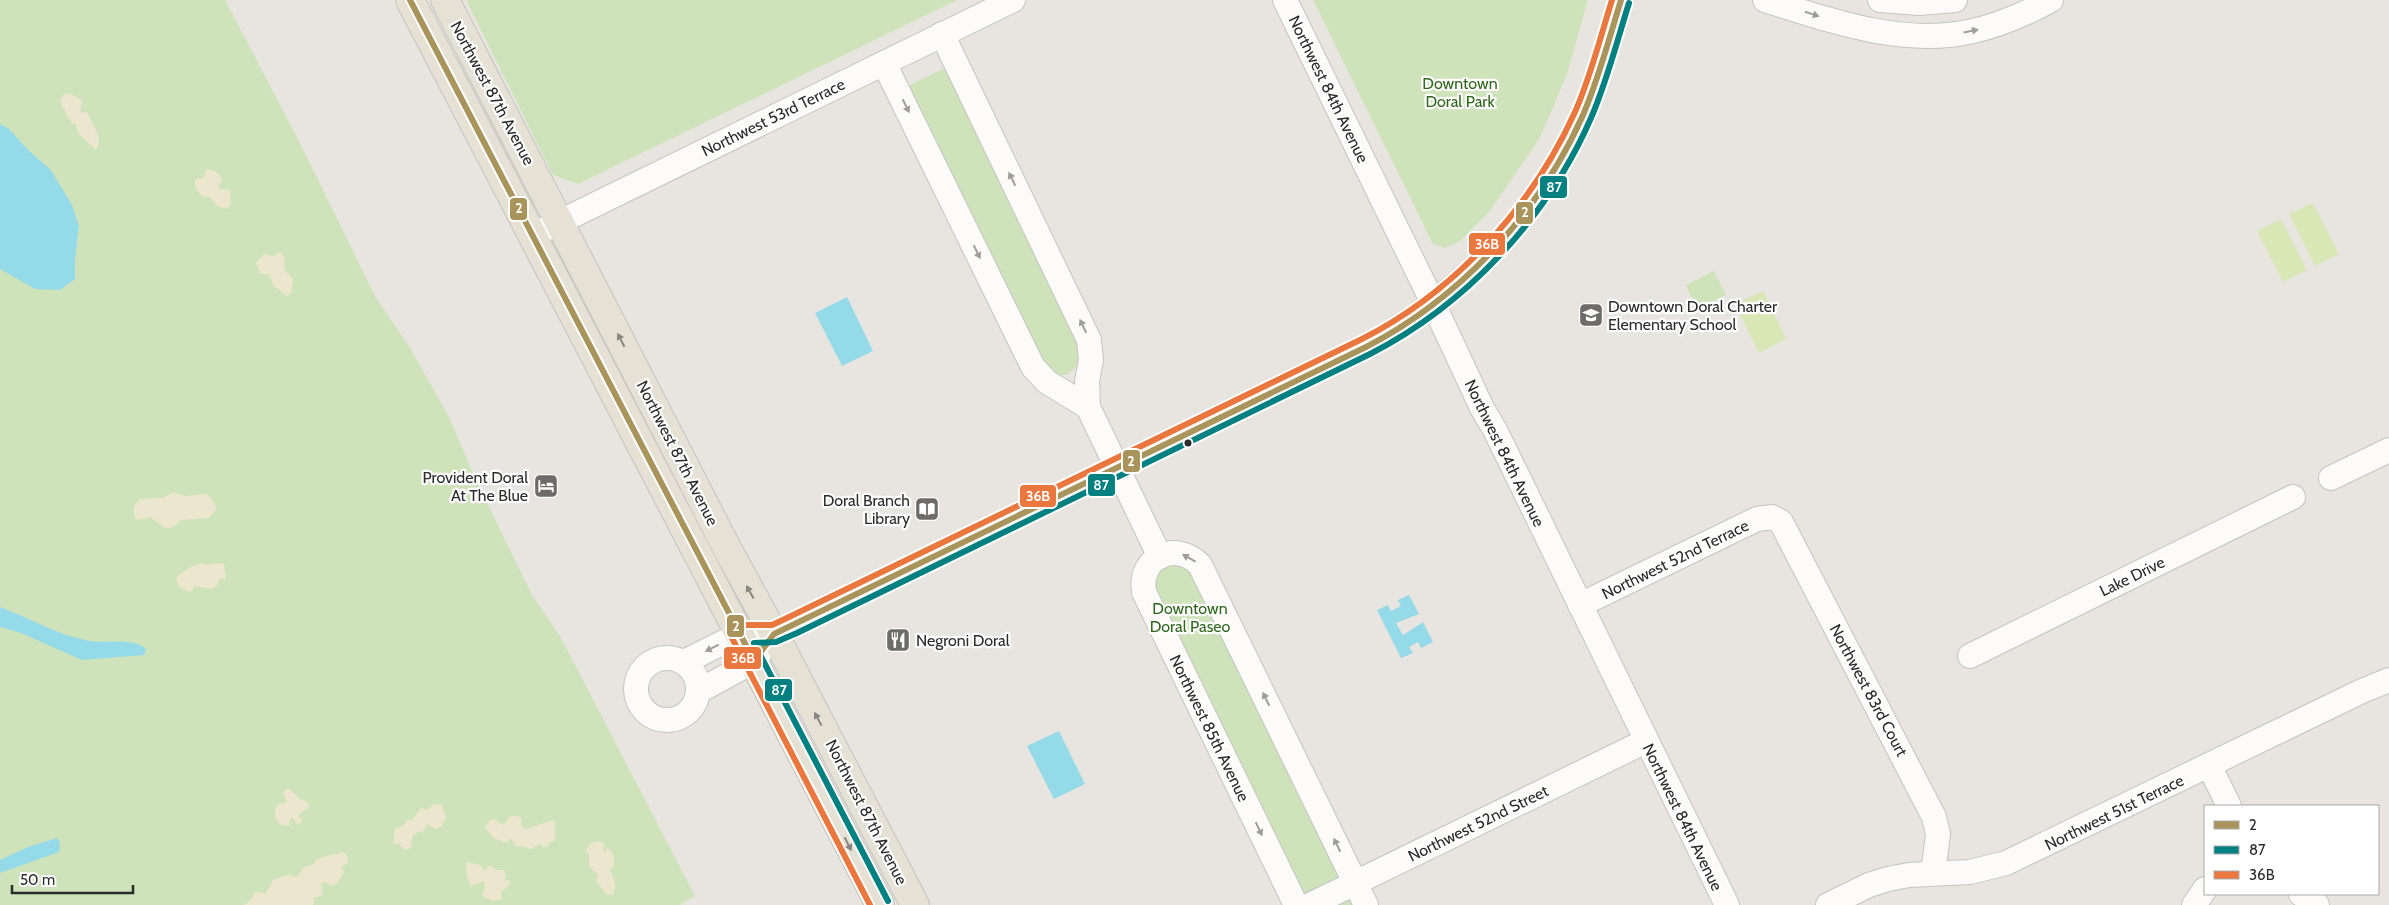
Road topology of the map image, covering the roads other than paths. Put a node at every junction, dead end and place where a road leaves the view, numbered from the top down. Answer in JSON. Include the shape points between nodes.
{"nodes":[{"id":1,"x":410,"y":0,"type":"edge"},
{"id":2,"x":445,"y":0,"type":"edge"},
{"id":3,"x":1013,"y":0,"type":"edge"},
{"id":4,"x":1285,"y":0,"type":"edge"},
{"id":5,"x":1621,"y":0,"type":"edge"},
{"id":6,"x":1765,"y":0,"type":"edge"},
{"id":7,"x":1880,"y":0,"type":"edge"},
{"id":8,"x":1955,"y":0,"type":"edge"},
{"id":9,"x":2051,"y":0,"type":"edge"},
{"id":10,"x":942,"y":34,"type":"junction"},
{"id":11,"x":884,"y":62,"type":"junction"},
{"id":12,"x":560,"y":221,"type":"junction"},
{"id":13,"x":533,"y":235,"type":"junction"},
{"id":14,"x":1433,"y":303,"type":"junction"},
{"id":15,"x":1091,"y":360,"type":"junction"},
{"id":16,"x":1047,"y":382,"type":"junction"},
{"id":17,"x":1088,"y":407,"type":"junction"},
{"id":18,"x":2389,"y":450,"type":"edge"},
{"id":19,"x":1117,"y":467,"type":"junction"},
{"id":20,"x":2331,"y":478,"type":"dead end"},
{"id":21,"x":2293,"y":497,"type":"dead end"},
{"id":22,"x":1772,"y":517,"type":"joint"},
{"id":23,"x":1160,"y":557,"type":"junction"},
{"id":24,"x":1580,"y":605,"type":"junction"},
{"id":25,"x":740,"y":634,"type":"junction"},
{"id":26,"x":774,"y":634,"type":"junction"},
{"id":27,"x":1970,"y":656,"type":"dead end"},
{"id":28,"x":754,"y":661,"type":"junction"},
{"id":29,"x":684,"y":662,"type":"junction"},
{"id":30,"x":2389,"y":680,"type":"edge"},
{"id":31,"x":699,"y":691,"type":"junction"},
{"id":32,"x":1646,"y":741,"type":"junction"},
{"id":33,"x":2209,"y":765,"type":"junction"},
{"id":34,"x":2229,"y":805,"type":"edge"},
{"id":35,"x":1933,"y":873,"type":"junction"},
{"id":36,"x":1355,"y":883,"type":"junction"},
{"id":37,"x":2204,"y":890,"type":"edge"},
{"id":38,"x":2303,"y":895,"type":"edge"},
{"id":39,"x":880,"y":905,"type":"edge"},
{"id":40,"x":915,"y":905,"type":"edge"},
{"id":41,"x":1296,"y":905,"type":"edge"},
{"id":42,"x":1310,"y":905,"type":"edge"},
{"id":43,"x":1366,"y":905,"type":"edge"},
{"id":44,"x":1727,"y":905,"type":"edge"},
{"id":45,"x":1828,"y":905,"type":"edge"},
{"id":46,"x":2194,"y":905,"type":"edge"},
{"id":47,"x":2317,"y":905,"type":"edge"}],
"edges":[{"from":1,"to":13,"type":"main road","name":"Northwest 87th Avenue"},
{"from":2,"to":12,"type":"main road","name":"Northwest 87th Avenue"},
{"from":3,"to":10,"type":"street","name":"Northwest 53rd Terrace"},
{"from":4,"to":14,"type":"street","name":"Northwest 84th Avenue"},
{"from":5,"to":14,"type":"street","via":[[1583,116],[1552,175],[1501,240]]},
{"from":6,"to":9,"type":"street","one_way":true,"via":[[1880,32],[1918,36],[1973,32]]},
{"from":7,"to":8,"type":"street","via":[[1919,3]]},
{"from":10,"to":11,"type":"street","name":"Northwest 53rd Terrace"},
{"from":15,"to":10,"type":"street","one_way":true,"via":[[1089,340]]},
{"from":11,"to":12,"type":"street","name":"Northwest 53rd Terrace"},
{"from":11,"to":16,"type":"street","one_way":true,"via":[[1033,367]]},
{"from":12,"to":13,"type":"street","name":"Northwest 53rd Terrace"},
{"from":26,"to":12,"type":"main road","name":"Northwest 87th Avenue","one_way":true},
{"from":13,"to":25,"type":"main road","name":"Northwest 87th Avenue"},
{"from":14,"to":19,"type":"street","via":[[1392,332]]},
{"from":14,"to":24,"type":"street","name":"Northwest 84th Avenue"},
{"from":15,"to":16,"type":"street","via":[[1070,380]]},
{"from":15,"to":17,"type":"street","via":[[1087,381]]},
{"from":16,"to":17,"type":"street"},
{"from":17,"to":19,"type":"street"},
{"from":18,"to":20,"type":"street"},
{"from":19,"to":23,"type":"street"},
{"from":19,"to":26,"type":"street"},
{"from":21,"to":27,"type":"street","name":"Lake Drive"},
{"from":22,"to":24,"type":"street","name":"Northwest 52nd Terrace","via":[[1757,519]]},
{"from":22,"to":35,"type":"street","name":"Northwest 83rd Court","via":[[1781,522],[1934,816],[1938,834]]},
{"from":36,"to":23,"type":"street","one_way":true,"via":[[1200,565],[1187,555],[1178,553]]},
{"from":23,"to":41,"type":"street","name":"Northwest 85th Avenue","one_way":true,"via":[[1145,572],[1144,592]]},
{"from":24,"to":32,"type":"street","name":"Northwest 84th Avenue"},
{"from":25,"to":26,"type":"street"},
{"from":25,"to":28,"type":"main road","name":"Northwest 87th Avenue"},
{"from":25,"to":29,"type":"street","one_way":true},
{"from":26,"to":28,"type":"street"},
{"from":40,"to":26,"type":"main road","name":"Northwest 87th Avenue","one_way":true},
{"from":28,"to":31,"type":"street"},
{"from":28,"to":39,"type":"main road","name":"Northwest 87th Avenue","one_way":true},
{"from":29,"to":31,"type":"street","via":[[697,679]]},
{"from":29,"to":31,"type":"street","via":[[663,658],[647,664],[636,680],[638,702],[654,718],[675,720],[692,709]]},
{"from":30,"to":33,"type":"street","name":"Northwest 51st Terrace"},
{"from":32,"to":36,"type":"street","name":"Northwest 52nd Street"},
{"from":32,"to":44,"type":"street","name":"Northwest 84th Avenue"},
{"from":33,"to":34,"type":"street"},
{"from":33,"to":35,"type":"street","name":"Northwest 51st Terrace","via":[[2006,864],[1970,872]]},
{"from":35,"to":45,"type":"street","name":"Northwest 51st Terrace","via":[[1888,879]]},
{"from":36,"to":42,"type":"street","name":"Northwest 52nd Street"},
{"from":36,"to":43,"type":"street"},
{"from":37,"to":46,"type":"street"},
{"from":38,"to":47,"type":"street"}]}
